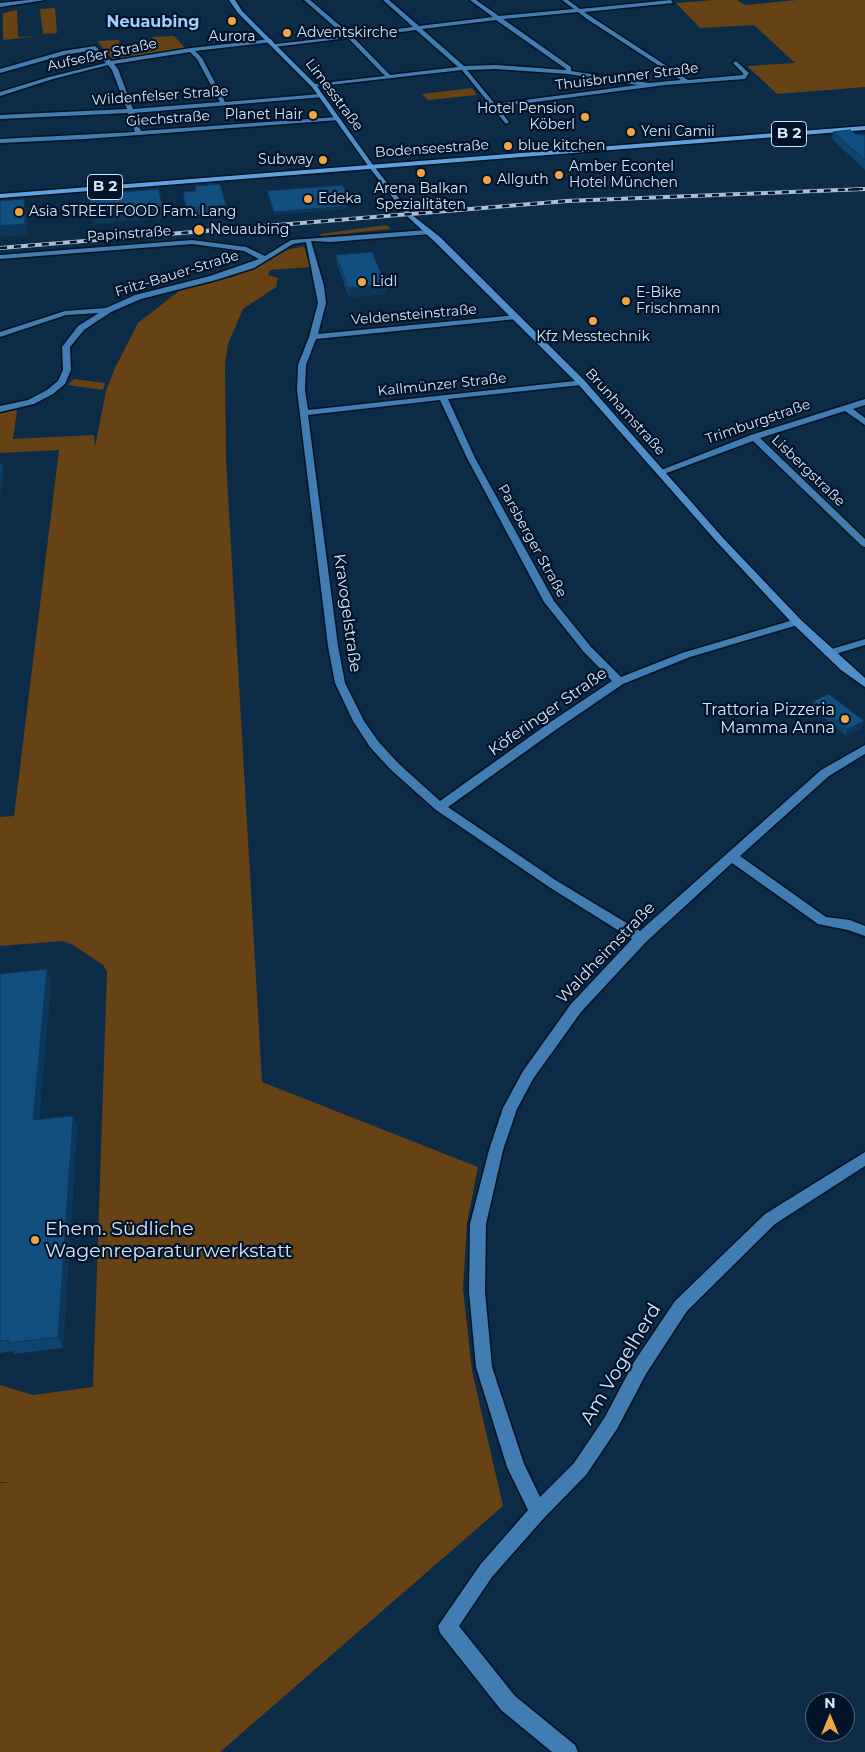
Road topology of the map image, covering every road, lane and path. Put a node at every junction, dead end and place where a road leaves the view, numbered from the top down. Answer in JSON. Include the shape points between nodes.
{"nodes":[{"id":1,"x":42,"y":0,"type":"edge"},
{"id":2,"x":232,"y":0,"type":"edge"},
{"id":3,"x":306,"y":0,"type":"edge"},
{"id":4,"x":386,"y":0,"type":"edge"},
{"id":5,"x":473,"y":0,"type":"edge"},
{"id":6,"x":565,"y":0,"type":"edge"},
{"id":7,"x":629,"y":2,"type":"edge"},
{"id":8,"x":671,"y":2,"type":"dead end"},
{"id":9,"x":0,"y":5,"type":"edge"},
{"id":10,"x":576,"y":9,"type":"junction"},
{"id":11,"x":496,"y":18,"type":"junction"},
{"id":12,"x":417,"y":26,"type":"junction"},
{"id":13,"x":348,"y":36,"type":"junction"},
{"id":14,"x":273,"y":44,"type":"junction"},
{"id":15,"x":191,"y":50,"type":"junction"},
{"id":16,"x":111,"y":63,"type":"junction"},
{"id":17,"x":736,"y":63,"type":"dead end"},
{"id":18,"x":463,"y":68,"type":"junction"},
{"id":19,"x":0,"y":71,"type":"edge"},
{"id":20,"x":568,"y":72,"type":"junction"},
{"id":21,"x":389,"y":77,"type":"junction"},
{"id":22,"x":686,"y":81,"type":"junction"},
{"id":23,"x":649,"y":85,"type":"junction"},
{"id":24,"x":314,"y":86,"type":"junction"},
{"id":25,"x":0,"y":94,"type":"edge"},
{"id":26,"x":321,"y":96,"type":"junction"},
{"id":27,"x":224,"y":104,"type":"junction"},
{"id":28,"x":494,"y":106,"type":"junction"},
{"id":29,"x":132,"y":111,"type":"junction"},
{"id":30,"x":0,"y":117,"type":"edge"},
{"id":31,"x":337,"y":119,"type":"junction"},
{"id":32,"x":506,"y":122,"type":"dead end"},
{"id":33,"x":865,"y":128,"type":"edge"},
{"id":34,"x":139,"y":133,"type":"junction"},
{"id":35,"x":0,"y":141,"type":"edge"},
{"id":36,"x":371,"y":166,"type":"junction"},
{"id":37,"x":0,"y":196,"type":"edge"},
{"id":38,"x":417,"y":222,"type":"junction"},
{"id":39,"x":428,"y":232,"type":"junction"},
{"id":40,"x":383,"y":234,"type":"junction"},
{"id":41,"x":338,"y":238,"type":"junction"},
{"id":42,"x":309,"y":243,"type":"junction"},
{"id":43,"x":284,"y":247,"type":"junction"},
{"id":44,"x":0,"y":257,"type":"edge"},
{"id":45,"x":265,"y":259,"type":"junction"},
{"id":46,"x":108,"y":310,"type":"junction"},
{"id":47,"x":518,"y":317,"type":"junction"},
{"id":48,"x":0,"y":335,"type":"edge"},
{"id":49,"x":313,"y":337,"type":"junction"},
{"id":50,"x":581,"y":382,"type":"junction"},
{"id":51,"x":443,"y":398,"type":"junction"},
{"id":52,"x":865,"y":402,"type":"edge"},
{"id":53,"x":845,"y":407,"type":"junction"},
{"id":54,"x":0,"y":409,"type":"edge"},
{"id":55,"x":305,"y":413,"type":"junction"},
{"id":56,"x":865,"y":422,"type":"edge"},
{"id":57,"x":754,"y":437,"type":"junction"},
{"id":58,"x":661,"y":472,"type":"junction"},
{"id":59,"x":865,"y":544,"type":"edge"},
{"id":60,"x":797,"y":622,"type":"junction"},
{"id":61,"x":865,"y":642,"type":"edge"},
{"id":62,"x":829,"y":653,"type":"junction"},
{"id":63,"x":861,"y":681,"type":"edge"},
{"id":64,"x":619,"y":682,"type":"junction"},
{"id":65,"x":865,"y":749,"type":"edge"},
{"id":66,"x":440,"y":807,"type":"junction"},
{"id":67,"x":730,"y":856,"type":"junction"},
{"id":68,"x":865,"y":931,"type":"edge"},
{"id":69,"x":641,"y":938,"type":"junction"},
{"id":70,"x":865,"y":1158,"type":"edge"},
{"id":71,"x":538,"y":1512,"type":"junction"},
{"id":72,"x":568,"y":1752,"type":"edge"}],
"edges":[{"from":1,"to":9,"type":"street"},
{"from":2,"to":14,"type":"street","name":"Limesstraße"},
{"from":3,"to":13,"type":"street"},
{"from":4,"to":12,"type":"street"},
{"from":5,"to":11,"type":"street"},
{"from":6,"to":10,"type":"street"},
{"from":7,"to":8,"type":"street","name":"Aufseßer Straße"},
{"from":7,"to":10,"type":"street","name":"Aufseßer Straße"},
{"from":10,"to":11,"type":"street","name":"Aufseßer Straße"},
{"from":10,"to":22,"type":"street"},
{"from":11,"to":12,"type":"street","name":"Aufseßer Straße"},
{"from":11,"to":20,"type":"street","via":[[569,68]]},
{"from":12,"to":13,"type":"street","name":"Aufseßer Straße"},
{"from":12,"to":18,"type":"street"},
{"from":13,"to":14,"type":"street","name":"Aufseßer Straße"},
{"from":13,"to":21,"type":"street"},
{"from":14,"to":15,"type":"street","name":"Aufseßer Straße"},
{"from":14,"to":24,"type":"street","name":"Limesstraße"},
{"from":15,"to":16,"type":"street","name":"Aufseßer Straße"},
{"from":15,"to":27,"type":"street","via":[[199,58]]},
{"from":16,"to":19,"type":"street","via":[[96,48]]},
{"from":16,"to":25,"type":"street","name":"Aufseßer Straße"},
{"from":16,"to":29,"type":"street"},
{"from":17,"to":22,"type":"street","name":"Thuisbrunner Straße","via":[[745,77]]},
{"from":18,"to":20,"type":"street"},
{"from":18,"to":21,"type":"street"},
{"from":18,"to":28,"type":"street"},
{"from":20,"to":23,"type":"street"},
{"from":21,"to":24,"type":"street"},
{"from":22,"to":23,"type":"street","name":"Thuisbrunner Straße"},
{"from":23,"to":28,"type":"street","name":"Thuisbrunner Straße"},
{"from":24,"to":26,"type":"street","name":"Limesstraße"},
{"from":26,"to":27,"type":"street","name":"Wildenfelser Straße"},
{"from":26,"to":31,"type":"street","name":"Limesstraße"},
{"from":27,"to":29,"type":"street","name":"Wildenfelser Straße"},
{"from":28,"to":32,"type":"street"},
{"from":29,"to":30,"type":"street","name":"Wildenfelser Straße"},
{"from":29,"to":34,"type":"street"},
{"from":31,"to":34,"type":"street","name":"Giechstraße"},
{"from":31,"to":36,"type":"street","name":"Limesstraße"},
{"from":33,"to":36,"type":"main road","name":"Bodenseestraße","number":"B 2"},
{"from":34,"to":35,"type":"street","name":"Giechstraße"},
{"from":36,"to":37,"type":"main road","name":"Bodenseestraße","number":"B 2"},
{"from":36,"to":38,"type":"street","name":"Brunhamstraße"},
{"from":38,"to":39,"type":"street","name":"Brunhamstraße"},
{"from":38,"to":40,"type":"street"},
{"from":39,"to":40,"type":"street"},
{"from":39,"to":47,"type":"street","name":"Brunhamstraße"},
{"from":40,"to":41,"type":"street"},
{"from":41,"to":42,"type":"street"},
{"from":41,"to":43,"type":"street","via":[[299,241]]},
{"from":42,"to":43,"type":"street"},
{"from":42,"to":49,"type":"street","name":"Kravogelstraße","via":[[322,303]]},
{"from":43,"to":45,"type":"street"},
{"from":44,"to":45,"type":"street","name":"Papinstraße","via":[[192,242],[246,250]]},
{"from":45,"to":46,"type":"street","name":"Fritz-Bauer-Straße","via":[[213,278],[138,297]]},
{"from":46,"to":48,"type":"street","via":[[65,313]]},
{"from":46,"to":54,"type":"street","name":"Fritz-Bauer-Straße","via":[[81,328],[69,342],[67,370],[62,382],[31,402]]},
{"from":47,"to":49,"type":"street","name":"Veldensteinstraße"},
{"from":47,"to":50,"type":"street","name":"Brunhamstraße"},
{"from":49,"to":55,"type":"street","name":"Kravogelstraße","via":[[302,366],[301,390]]},
{"from":50,"to":51,"type":"street","name":"Kallmünzer Straße"},
{"from":50,"to":58,"type":"street","name":"Brunhamstraße"},
{"from":51,"to":55,"type":"street","name":"Kallmünzer Straße"},
{"from":51,"to":64,"type":"street","name":"Parsberger Straße","via":[[471,458],[549,602]]},
{"from":52,"to":53,"type":"street","name":"Trimburgstraße"},
{"from":53,"to":56,"type":"street"},
{"from":53,"to":57,"type":"street","name":"Trimburgstraße"},
{"from":55,"to":66,"type":"street","name":"Kravogelstraße","via":[[340,683],[374,744]]},
{"from":57,"to":58,"type":"street","name":"Trimburgstraße"},
{"from":57,"to":59,"type":"street","name":"Lisbergstraße"},
{"from":58,"to":60,"type":"street","name":"Brunhamstraße"},
{"from":60,"to":62,"type":"street","name":"Brunhamstraße"},
{"from":60,"to":64,"type":"street","name":"Köferinger Straße","via":[[686,655]]},
{"from":61,"to":62,"type":"street"},
{"from":62,"to":63,"type":"street","name":"Brunhamstraße"},
{"from":64,"to":66,"type":"street","name":"Köferinger Straße"},
{"from":65,"to":67,"type":"street","name":"Waldheimstraße","via":[[825,773]]},
{"from":66,"to":69,"type":"street","name":"Kravogelstraße","via":[[553,884]]},
{"from":67,"to":68,"type":"street","via":[[823,921]]},
{"from":67,"to":69,"type":"street","name":"Waldheimstraße"},
{"from":69,"to":71,"type":"street","name":"Waldheimstraße","via":[[576,1008],[524,1083],[501,1133],[478,1224],[477,1292],[484,1367],[516,1467]]},
{"from":70,"to":71,"type":"street","name":"Am Vogelherd","via":[[770,1219],[681,1306],[580,1470]]},
{"from":71,"to":72,"type":"street","name":"Am Vogelherd","via":[[486,1571],[447,1626],[508,1703]]}]}
